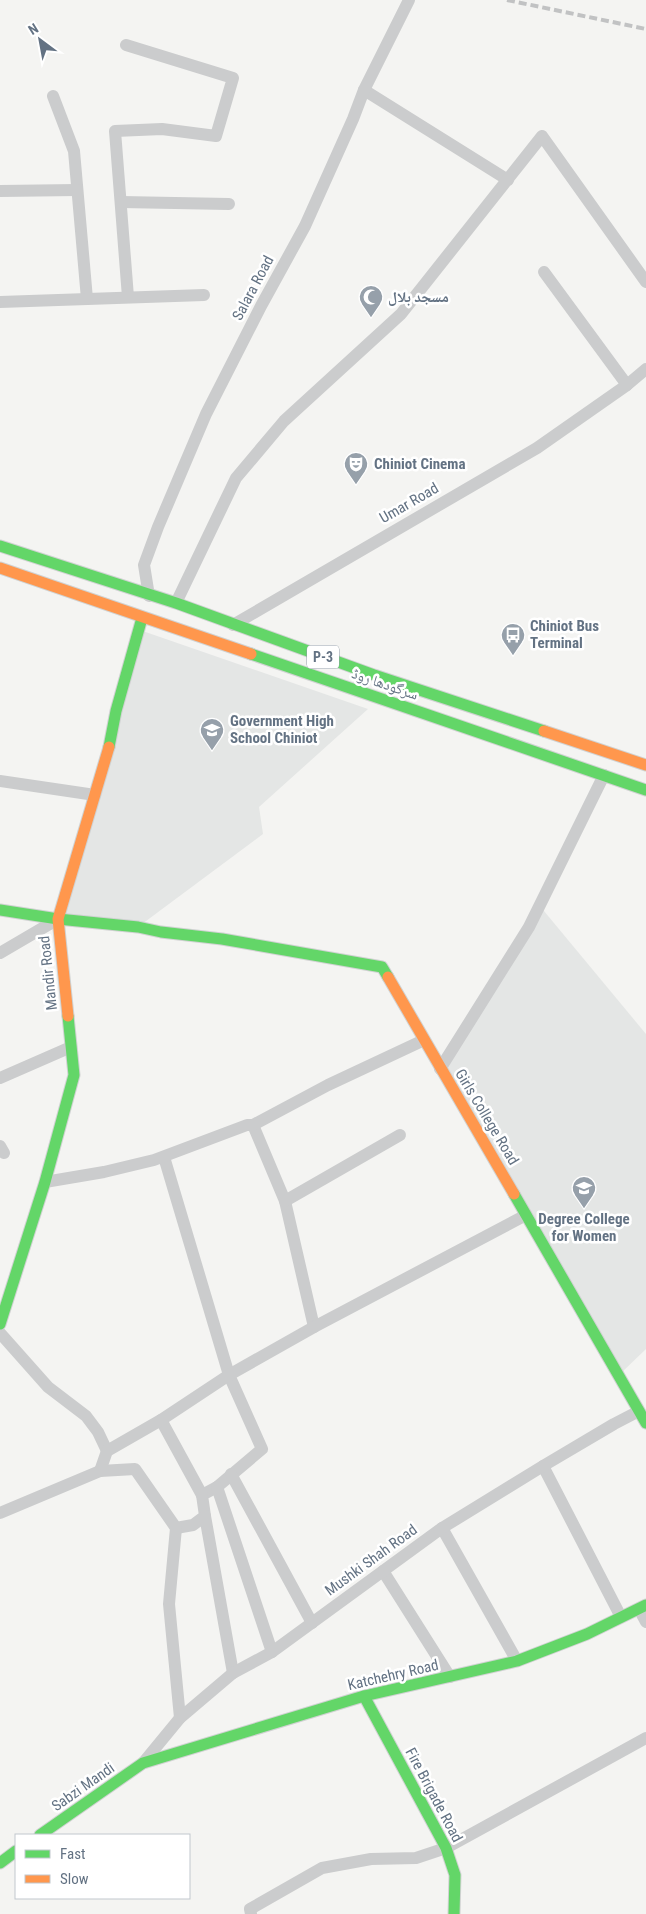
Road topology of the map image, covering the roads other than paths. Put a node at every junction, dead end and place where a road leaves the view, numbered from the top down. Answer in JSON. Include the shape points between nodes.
{"nodes":[{"id":1,"x":409,"y":0,"type":"edge"},
{"id":2,"x":126,"y":45,"type":"dead end"},
{"id":3,"x":364,"y":90,"type":"junction"},
{"id":4,"x":53,"y":96,"type":"dead end"},
{"id":5,"x":508,"y":180,"type":"junction"},
{"id":6,"x":77,"y":190,"type":"junction"},
{"id":7,"x":0,"y":191,"type":"edge"},
{"id":8,"x":120,"y":202,"type":"junction"},
{"id":9,"x":229,"y":204,"type":"dead end"},
{"id":10,"x":544,"y":272,"type":"dead end"},
{"id":11,"x":646,"y":282,"type":"edge"},
{"id":12,"x":204,"y":294,"type":"dead end"},
{"id":13,"x":128,"y":297,"type":"junction"},
{"id":14,"x":87,"y":299,"type":"junction"},
{"id":15,"x":0,"y":302,"type":"edge"},
{"id":16,"x":646,"y":369,"type":"edge"},
{"id":17,"x":627,"y":385,"type":"junction"},
{"id":18,"x":0,"y":546,"type":"edge"},
{"id":19,"x":0,"y":568,"type":"edge"},
{"id":20,"x":149,"y":596,"type":"junction"},
{"id":21,"x":176,"y":603,"type":"junction"},
{"id":22,"x":142,"y":618,"type":"junction"},
{"id":23,"x":233,"y":625,"type":"junction"},
{"id":24,"x":374,"y":675,"type":"junction"},
{"id":25,"x":367,"y":693,"type":"junction"},
{"id":26,"x":520,"y":723,"type":"junction"},
{"id":27,"x":512,"y":743,"type":"junction"},
{"id":28,"x":646,"y":765,"type":"edge"},
{"id":29,"x":604,"y":775,"type":"junction"},
{"id":30,"x":0,"y":781,"type":"edge"},
{"id":31,"x":646,"y":790,"type":"edge"},
{"id":32,"x":95,"y":795,"type":"junction"},
{"id":33,"x":0,"y":910,"type":"edge"},
{"id":34,"x":58,"y":919,"type":"junction"},
{"id":35,"x":0,"y":953,"type":"edge"},
{"id":36,"x":424,"y":1040,"type":"junction"},
{"id":37,"x":71,"y":1047,"type":"junction"},
{"id":38,"x":440,"y":1069,"type":"junction"},
{"id":39,"x":0,"y":1078,"type":"edge"},
{"id":40,"x":253,"y":1125,"type":"junction"},
{"id":41,"x":400,"y":1135,"type":"dead end"},
{"id":42,"x":164,"y":1157,"type":"junction"},
{"id":43,"x":45,"y":1182,"type":"junction"},
{"id":44,"x":284,"y":1201,"type":"junction"},
{"id":45,"x":526,"y":1214,"type":"junction"},
{"id":46,"x":5,"y":1290,"type":"edge"},
{"id":47,"x":0,"y":1324,"type":"edge"},
{"id":48,"x":314,"y":1327,"type":"junction"},
{"id":49,"x":0,"y":1333,"type":"edge"},
{"id":50,"x":229,"y":1375,"type":"junction"},
{"id":51,"x":639,"y":1411,"type":"junction"},
{"id":52,"x":161,"y":1420,"type":"junction"},
{"id":53,"x":646,"y":1423,"type":"edge"},
{"id":54,"x":107,"y":1451,"type":"junction"},
{"id":55,"x":544,"y":1466,"type":"junction"},
{"id":56,"x":100,"y":1470,"type":"junction"},
{"id":57,"x":230,"y":1474,"type":"junction"},
{"id":58,"x":217,"y":1487,"type":"junction"},
{"id":59,"x":202,"y":1495,"type":"junction"},
{"id":60,"x":0,"y":1513,"type":"edge"},
{"id":61,"x":205,"y":1516,"type":"junction"},
{"id":62,"x":176,"y":1528,"type":"junction"},
{"id":63,"x":442,"y":1528,"type":"junction"},
{"id":64,"x":383,"y":1571,"type":"junction"},
{"id":65,"x":642,"y":1607,"type":"edge"},
{"id":66,"x":621,"y":1617,"type":"junction"},
{"id":67,"x":646,"y":1622,"type":"edge"},
{"id":68,"x":312,"y":1623,"type":"junction"},
{"id":69,"x":272,"y":1652,"type":"junction"},
{"id":70,"x":517,"y":1661,"type":"junction"},
{"id":71,"x":233,"y":1673,"type":"junction"},
{"id":72,"x":450,"y":1677,"type":"junction"},
{"id":73,"x":364,"y":1696,"type":"junction"},
{"id":74,"x":180,"y":1718,"type":"junction"},
{"id":75,"x":646,"y":1738,"type":"edge"},
{"id":76,"x":143,"y":1763,"type":"junction"},
{"id":77,"x":41,"y":1834,"type":"edge"},
{"id":78,"x":446,"y":1848,"type":"junction"},
{"id":79,"x":15,"y":1853,"type":"edge"},
{"id":80,"x":0,"y":1863,"type":"edge"},
{"id":81,"x":251,"y":1914,"type":"edge"},
{"id":82,"x":454,"y":1914,"type":"edge"}],
"edges":[{"from":1,"to":3,"type":"street","name":"Salara Road"},
{"from":2,"to":8,"type":"street","via":[[233,78],[216,136],[162,129],[115,131]]},
{"from":3,"to":5,"type":"street"},
{"from":3,"to":20,"type":"street","name":"Salara Road","via":[[305,226],[206,414],[144,565]]},
{"from":4,"to":6,"type":"street","via":[[74,151]]},
{"from":5,"to":11,"type":"street","via":[[542,136]]},
{"from":5,"to":21,"type":"street","via":[[401,314],[284,421],[236,478]]},
{"from":6,"to":7,"type":"street"},
{"from":6,"to":14,"type":"street"},
{"from":8,"to":9,"type":"street"},
{"from":8,"to":13,"type":"street"},
{"from":10,"to":17,"type":"street"},
{"from":12,"to":13,"type":"street"},
{"from":13,"to":14,"type":"street"},
{"from":14,"to":15,"type":"street"},
{"from":16,"to":17,"type":"street","name":"Umar Road"},
{"from":17,"to":23,"type":"street","name":"Umar Road","via":[[537,448]]},
{"from":18,"to":20,"type":"main road","name":"سرگودھا روڈ","number":"P-3"},
{"from":19,"to":22,"type":"main road","name":"سرگودھا روڈ","number":"P-3"},
{"from":20,"to":21,"type":"main road","name":"سرگودھا روڈ","number":"P-3"},
{"from":21,"to":23,"type":"main road","name":"سرگودھا روڈ","number":"P-3"},
{"from":22,"to":25,"type":"main road","name":"سرگودھا روڈ","number":"P-3"},
{"from":22,"to":32,"type":"main road","name":"Mandir Road"},
{"from":23,"to":24,"type":"main road","name":"سرگودھا روڈ","number":"P-3"},
{"from":24,"to":25,"type":"main road"},
{"from":24,"to":26,"type":"main road","name":"سرگودھا روڈ","number":"P-3"},
{"from":25,"to":27,"type":"main road","name":"سرگودھا روڈ","number":"P-3"},
{"from":26,"to":27,"type":"main road"},
{"from":26,"to":28,"type":"main road","name":"سرگودھا روڈ","number":"P-3"},
{"from":27,"to":29,"type":"main road","name":"سرگودھا روڈ","number":"P-3"},
{"from":29,"to":31,"type":"main road","name":"سرگودھا روڈ","number":"P-3"},
{"from":29,"to":38,"type":"street","via":[[529,927]]},
{"from":30,"to":32,"type":"street"},
{"from":32,"to":34,"type":"main road","name":"Mandir Road"},
{"from":33,"to":34,"type":"main road"},
{"from":34,"to":35,"type":"street"},
{"from":34,"to":36,"type":"main road","name":"Girls College Road","via":[[222,939],[382,967]]},
{"from":34,"to":37,"type":"main road","name":"Mandir Road"},
{"from":36,"to":38,"type":"main road","name":"Girls College Road"},
{"from":36,"to":40,"type":"street"},
{"from":37,"to":39,"type":"street"},
{"from":37,"to":43,"type":"main road","name":"Mandir Road","via":[[74,1075]]},
{"from":38,"to":45,"type":"main road","name":"Girls College Road"},
{"from":40,"to":42,"type":"street","via":[[247,1124]]},
{"from":40,"to":44,"type":"street"},
{"from":41,"to":44,"type":"street"},
{"from":42,"to":43,"type":"street"},
{"from":42,"to":50,"type":"street"},
{"from":43,"to":46,"type":"main road","name":"Mandir Road"},
{"from":44,"to":48,"type":"street"},
{"from":45,"to":48,"type":"street"},
{"from":45,"to":51,"type":"main road","name":"Girls College Road"},
{"from":46,"to":47,"type":"main road","name":"Mandir Road"},
{"from":48,"to":50,"type":"street"},
{"from":49,"to":54,"type":"street","via":[[48,1387],[86,1416]]},
{"from":50,"to":52,"type":"street"},
{"from":50,"to":57,"type":"street","via":[[262,1449]]},
{"from":51,"to":53,"type":"main road","name":"Girls College Road"},
{"from":51,"to":55,"type":"street","name":"Mushki Shah Road"},
{"from":52,"to":54,"type":"street"},
{"from":52,"to":59,"type":"street"},
{"from":54,"to":56,"type":"street"},
{"from":55,"to":63,"type":"street","name":"Mushki Shah Road"},
{"from":55,"to":66,"type":"street"},
{"from":56,"to":60,"type":"street"},
{"from":56,"to":62,"type":"street","via":[[135,1470]]},
{"from":57,"to":58,"type":"street"},
{"from":57,"to":68,"type":"street"},
{"from":58,"to":59,"type":"street"},
{"from":58,"to":69,"type":"street"},
{"from":59,"to":61,"type":"street"},
{"from":61,"to":62,"type":"street","via":[[193,1525]]},
{"from":61,"to":71,"type":"street"},
{"from":62,"to":74,"type":"street","via":[[169,1604]]},
{"from":63,"to":64,"type":"street","name":"Mushki Shah Road"},
{"from":63,"to":70,"type":"street"},
{"from":64,"to":68,"type":"street","name":"Mushki Shah Road"},
{"from":64,"to":72,"type":"street"},
{"from":65,"to":66,"type":"main road","name":"Katchehry Road"},
{"from":65,"to":67,"type":"street"},
{"from":66,"to":70,"type":"main road","name":"Katchehry Road"},
{"from":68,"to":69,"type":"street","name":"Mushki Shah Road"},
{"from":69,"to":71,"type":"street","name":"Mushki Shah Road"},
{"from":70,"to":72,"type":"main road","name":"Katchehry Road"},
{"from":71,"to":74,"type":"street","name":"Mushki Shah Road"},
{"from":72,"to":73,"type":"main road","name":"Katchehry Road"},
{"from":73,"to":76,"type":"main road","name":"Katchehry Road"},
{"from":73,"to":78,"type":"main road","name":"Fire Brigade Road"},
{"from":74,"to":76,"type":"street","name":"Mushki Shah Road"},
{"from":75,"to":78,"type":"street"},
{"from":76,"to":77,"type":"main road","name":"Sabzi Mandi"},
{"from":78,"to":81,"type":"street","via":[[416,1858],[371,1859],[322,1868],[250,1909]]},
{"from":78,"to":82,"type":"main road","name":"Fire Brigade Road","via":[[455,1875]]},
{"from":79,"to":80,"type":"main road"}]}
